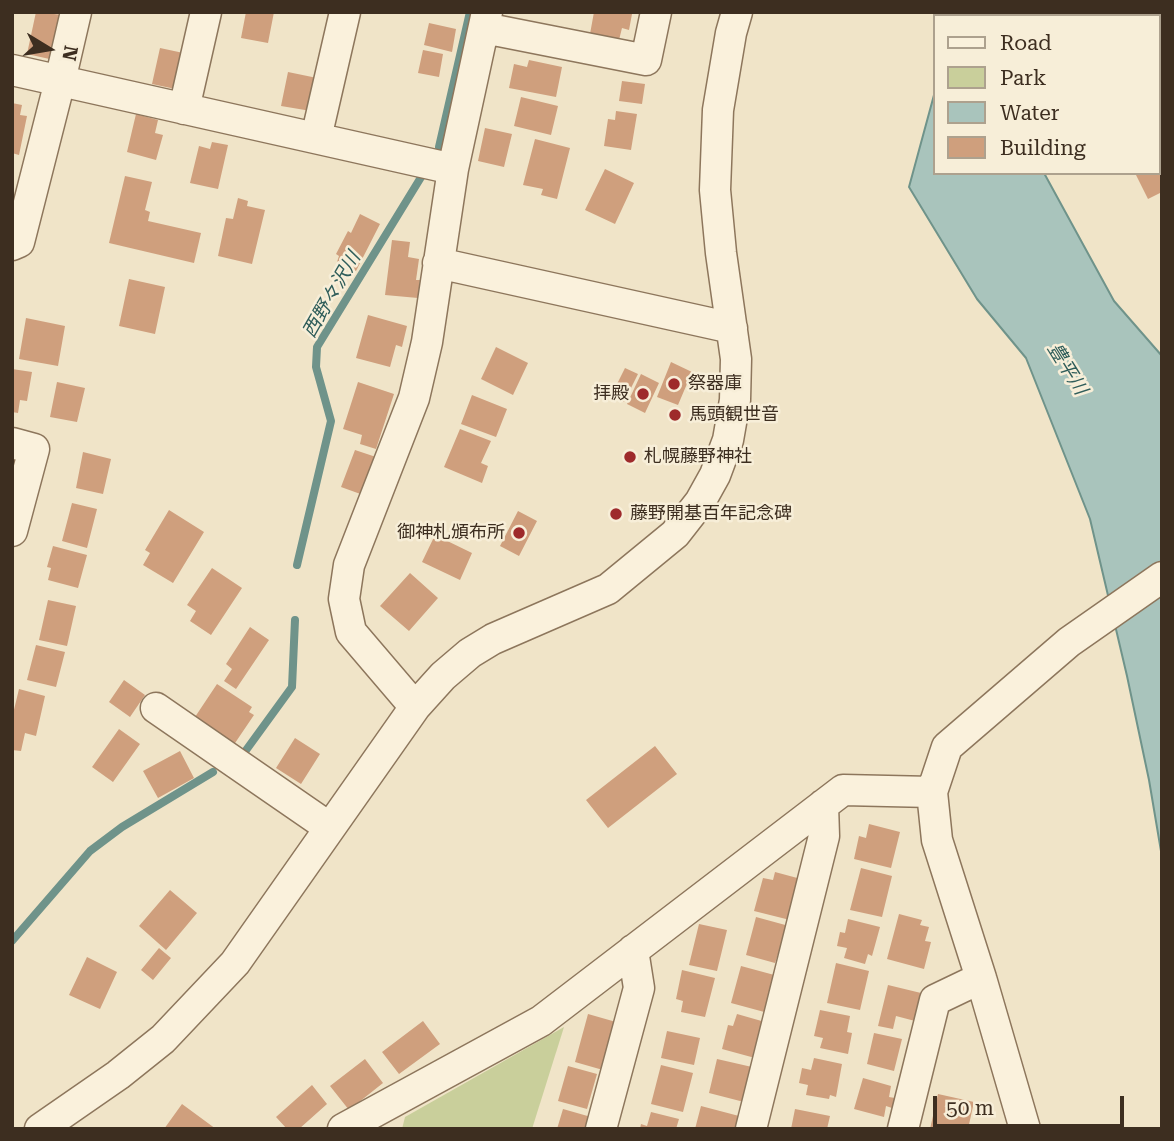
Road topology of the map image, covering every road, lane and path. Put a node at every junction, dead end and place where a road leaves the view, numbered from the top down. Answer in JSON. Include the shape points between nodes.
{"nodes":[{"id":1,"x":76,"y":12,"type":"edge"},
{"id":2,"x":206,"y":12,"type":"edge"},
{"id":3,"x":345,"y":12,"type":"edge"},
{"id":4,"x":656,"y":12,"type":"edge"},
{"id":5,"x":737,"y":12,"type":"edge"},
{"id":6,"x":486,"y":20,"type":"edge"},
{"id":7,"x":12,"y":71,"type":"edge"},
{"id":8,"x":60,"y":81,"type":"junction"},
{"id":9,"x":184,"y":109,"type":"junction"},
{"id":10,"x":316,"y":138,"type":"junction"},
{"id":11,"x":453,"y":169,"type":"junction"},
{"id":12,"x":12,"y":245,"type":"edge"},
{"id":13,"x":438,"y":263,"type":"junction"},
{"id":14,"x":732,"y":328,"type":"junction"},
{"id":15,"x":12,"y":443,"type":"edge"},
{"id":16,"x":12,"y":531,"type":"edge"},
{"id":17,"x":1162,"y":577,"type":"edge"},
{"id":18,"x":415,"y":707,"type":"junction"},
{"id":19,"x":156,"y":708,"type":"dead end"},
{"id":20,"x":932,"y":792,"type":"junction"},
{"id":21,"x":823,"y":805,"type":"junction"},
{"id":22,"x":330,"y":828,"type":"junction"},
{"id":23,"x":633,"y":950,"type":"junction"},
{"id":24,"x":981,"y":978,"type":"junction"},
{"id":25,"x":360,"y":1125,"type":"edge"},
{"id":26,"x":40,"y":1129,"type":"edge"},
{"id":27,"x":601,"y":1129,"type":"edge"},
{"id":28,"x":751,"y":1129,"type":"edge"},
{"id":29,"x":904,"y":1129,"type":"edge"},
{"id":30,"x":1025,"y":1129,"type":"edge"}],
"edges":[{"from":1,"to":8,"type":"street"},
{"from":2,"to":9,"type":"street"},
{"from":3,"to":10,"type":"street"},
{"from":4,"to":6,"type":"street","via":[[646,60]]},
{"from":5,"to":14,"type":"street","via":[[718,110],[715,190]]},
{"from":6,"to":11,"type":"street"},
{"from":7,"to":8,"type":"street"},
{"from":8,"to":9,"type":"street"},
{"from":8,"to":12,"type":"street","via":[[19,242]]},
{"from":9,"to":10,"type":"street"},
{"from":10,"to":11,"type":"street"},
{"from":11,"to":13,"type":"street"},
{"from":13,"to":14,"type":"street"},
{"from":13,"to":18,"type":"street","via":[[414,398],[349,565],[344,599],[351,632]]},
{"from":14,"to":18,"type":"street","via":[[735,400],[728,440],[715,475],[689,518],[608,589],[470,653]]},
{"from":15,"to":16,"type":"street","via":[[34,449]]},
{"from":17,"to":20,"type":"street","via":[[1069,642],[947,747]]},
{"from":18,"to":22,"type":"street"},
{"from":19,"to":22,"type":"street"},
{"from":20,"to":21,"type":"street","via":[[843,790]]},
{"from":20,"to":24,"type":"street","via":[[937,840]]},
{"from":21,"to":23,"type":"street"},
{"from":21,"to":28,"type":"street","via":[[824,836]]},
{"from":22,"to":26,"type":"street","via":[[235,963],[202,1000],[118,1075]]},
{"from":23,"to":25,"type":"street","via":[[541,1021]]},
{"from":23,"to":27,"type":"street","via":[[639,988]]},
{"from":24,"to":29,"type":"street","via":[[935,1000]]},
{"from":24,"to":30,"type":"street"}]}
